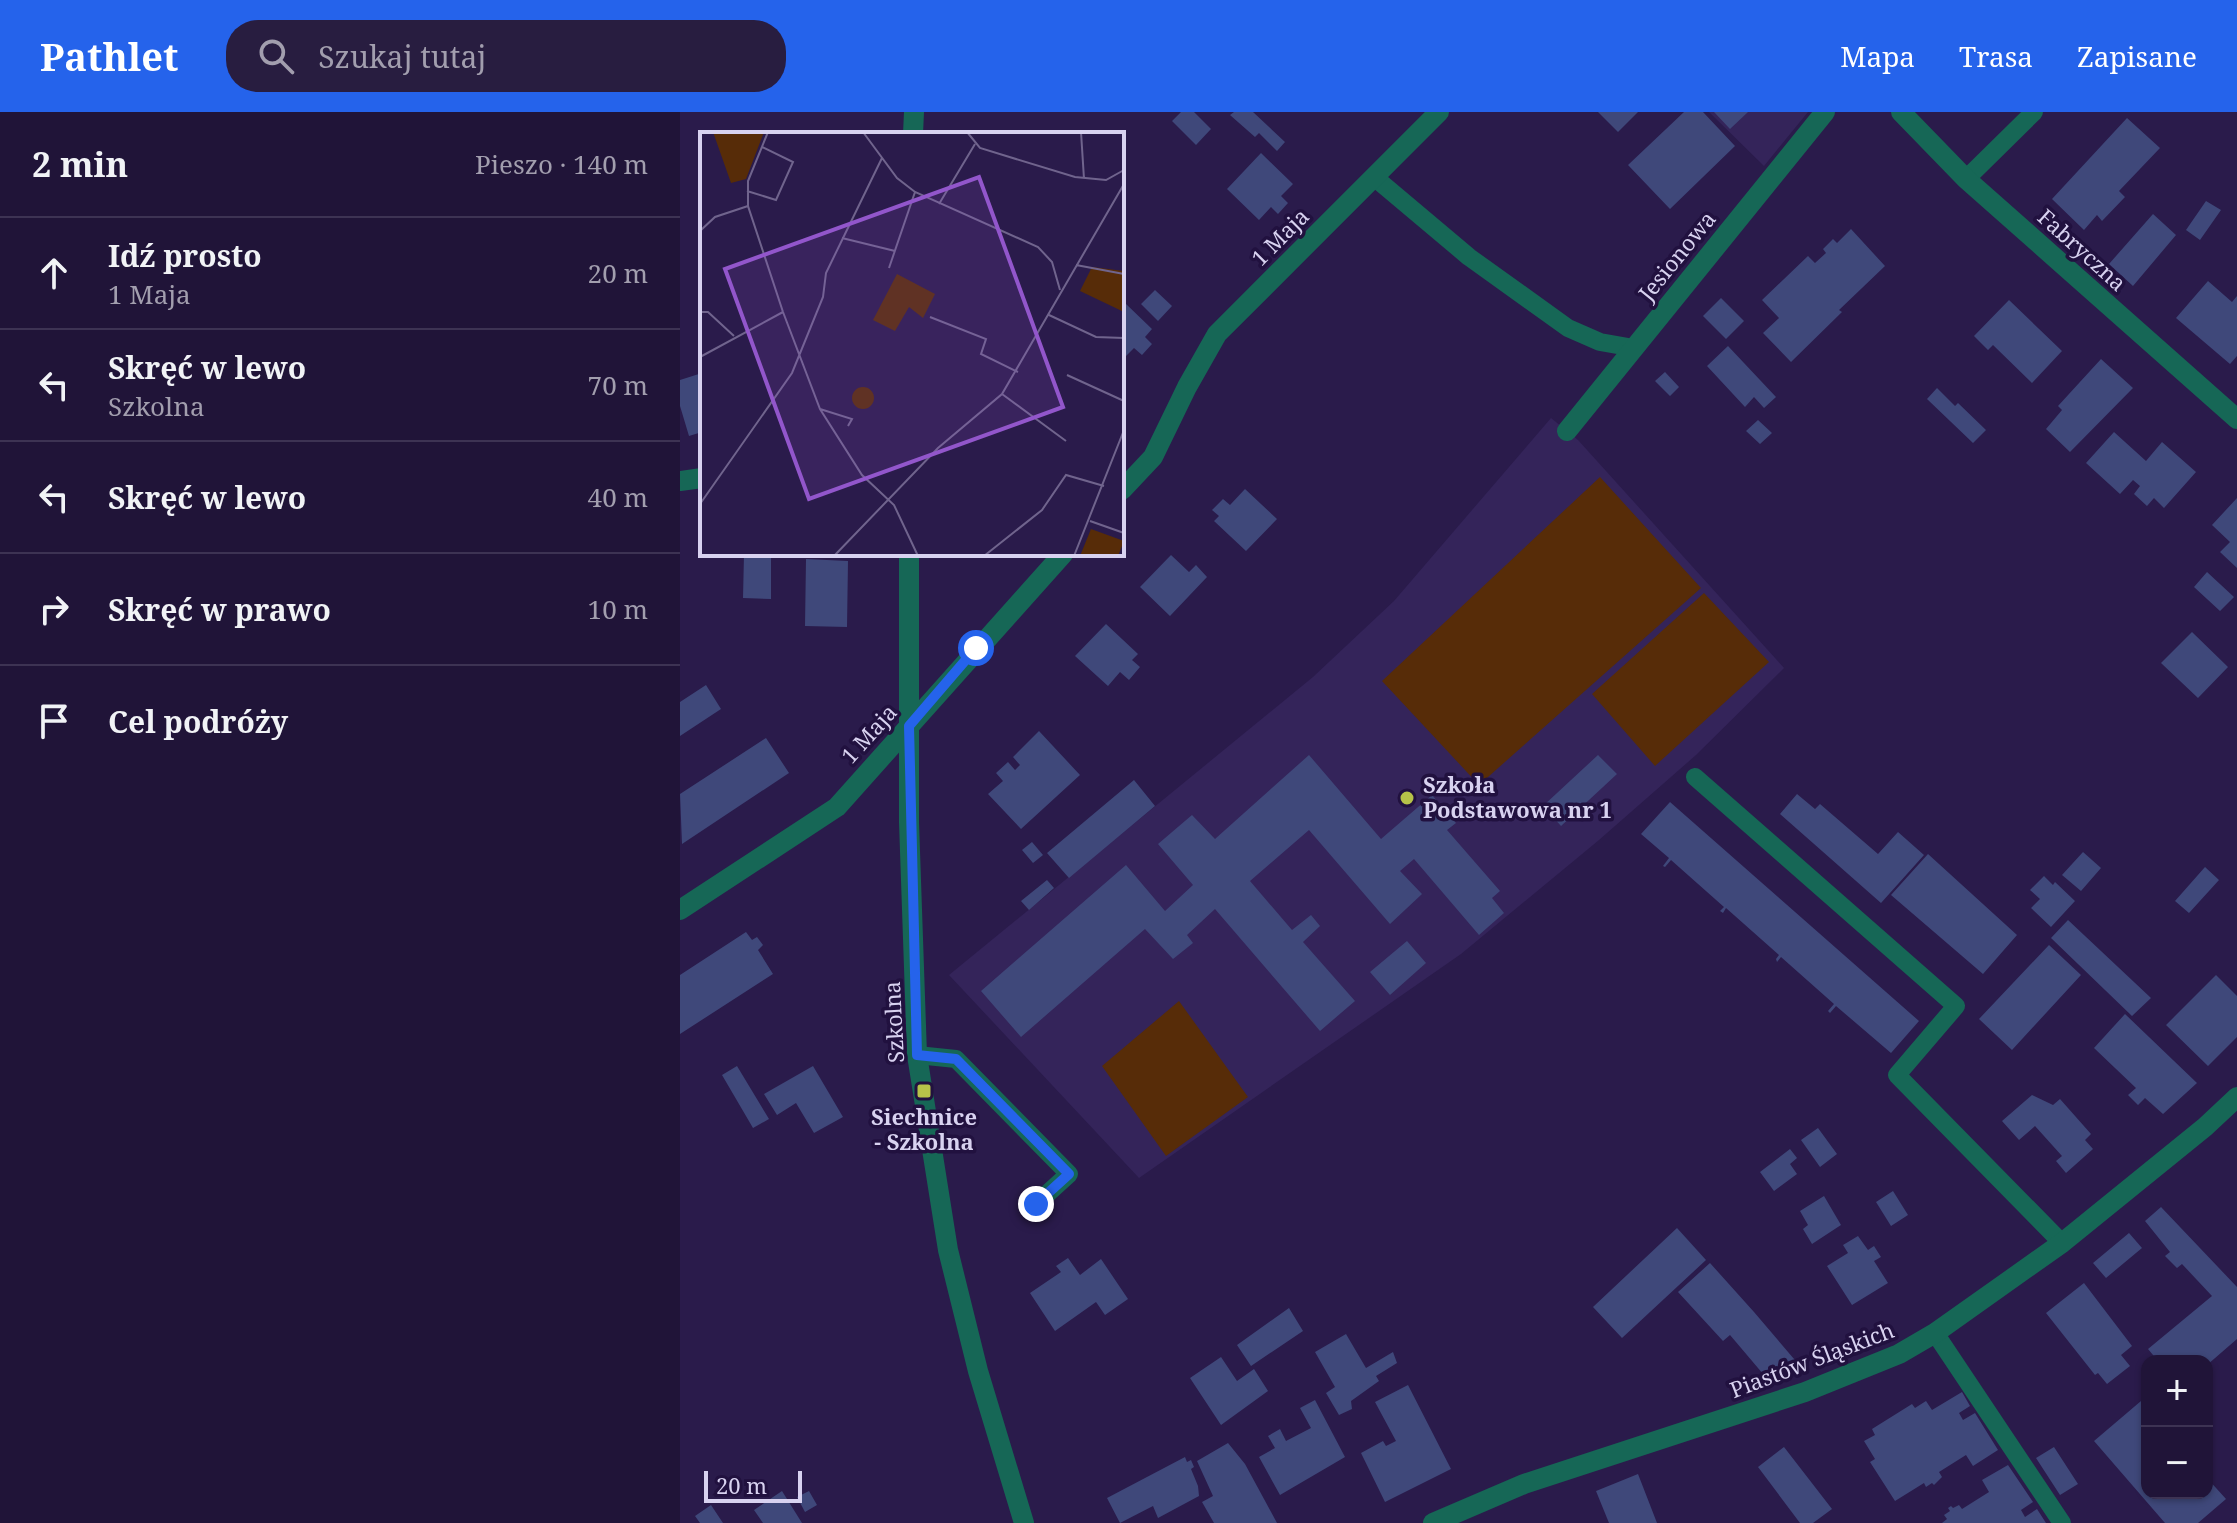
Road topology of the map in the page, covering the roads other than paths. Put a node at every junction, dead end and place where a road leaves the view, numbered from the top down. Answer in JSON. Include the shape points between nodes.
{"nodes":[{"id":1,"x":914,"y":112,"type":"edge"},
{"id":2,"x":1439,"y":112,"type":"edge"},
{"id":3,"x":1825,"y":112,"type":"edge"},
{"id":4,"x":1901,"y":112,"type":"edge"},
{"id":5,"x":2034,"y":112,"type":"edge"},
{"id":6,"x":913,"y":132,"type":"edge"},
{"id":7,"x":1374,"y":177,"type":"junction"},
{"id":8,"x":1966,"y":179,"type":"junction"},
{"id":9,"x":1634,"y":348,"type":"junction"},
{"id":10,"x":2237,"y":419,"type":"edge"},
{"id":11,"x":1567,"y":431,"type":"dead end"},
{"id":12,"x":700,"y":478,"type":"edge"},
{"id":13,"x":680,"y":481,"type":"edge"},
{"id":14,"x":1124,"y":488,"type":"edge"},
{"id":15,"x":909,"y":556,"type":"edge"},
{"id":16,"x":1061,"y":556,"type":"edge"},
{"id":17,"x":909,"y":726,"type":"junction"},
{"id":18,"x":1695,"y":777,"type":"dead end"},
{"id":19,"x":680,"y":910,"type":"edge"},
{"id":20,"x":917,"y":1055,"type":"junction"},
{"id":21,"x":2237,"y":1097,"type":"edge"},
{"id":22,"x":1036,"y":1204,"type":"dead end"},
{"id":23,"x":2062,"y":1243,"type":"junction"},
{"id":24,"x":1935,"y":1333,"type":"junction"},
{"id":25,"x":1024,"y":1523,"type":"edge"},
{"id":26,"x":1433,"y":1523,"type":"edge"},
{"id":27,"x":2062,"y":1523,"type":"edge"}],
"edges":[{"from":1,"to":6,"type":"street"},
{"from":2,"to":7,"type":"street","name":"1 Maja"},
{"from":3,"to":9,"type":"street","name":"Jesionowa"},
{"from":4,"to":8,"type":"street","name":"Fabryczna"},
{"from":5,"to":8,"type":"lane"},
{"from":7,"to":9,"type":"lane","via":[[1469,257],[1568,328],[1600,342]]},
{"from":7,"to":14,"type":"street","name":"1 Maja","via":[[1217,334],[1153,457]]},
{"from":8,"to":10,"type":"street","name":"Fabryczna"},
{"from":9,"to":11,"type":"street","name":"Jesionowa"},
{"from":12,"to":13,"type":"street"},
{"from":15,"to":17,"type":"street","name":"Szkolna"},
{"from":16,"to":17,"type":"street","name":"1 Maja"},
{"from":17,"to":19,"type":"street","name":"1 Maja","via":[[837,807]]},
{"from":17,"to":20,"type":"street","name":"Szkolna"},
{"from":18,"to":23,"type":"lane","via":[[1956,1006],[1897,1075]]},
{"from":20,"to":22,"type":"lane","via":[[956,1059],[1069,1174]]},
{"from":20,"to":25,"type":"street","name":"Szkolna","via":[[948,1250]]},
{"from":21,"to":23,"type":"street","name":"Piastów Śląskich"},
{"from":23,"to":24,"type":"street","name":"Piastów Śląskich"},
{"from":24,"to":26,"type":"street","name":"Piastów Śląskich","via":[[1899,1354],[1805,1392],[1524,1484]]},
{"from":24,"to":27,"type":"lane"}]}
